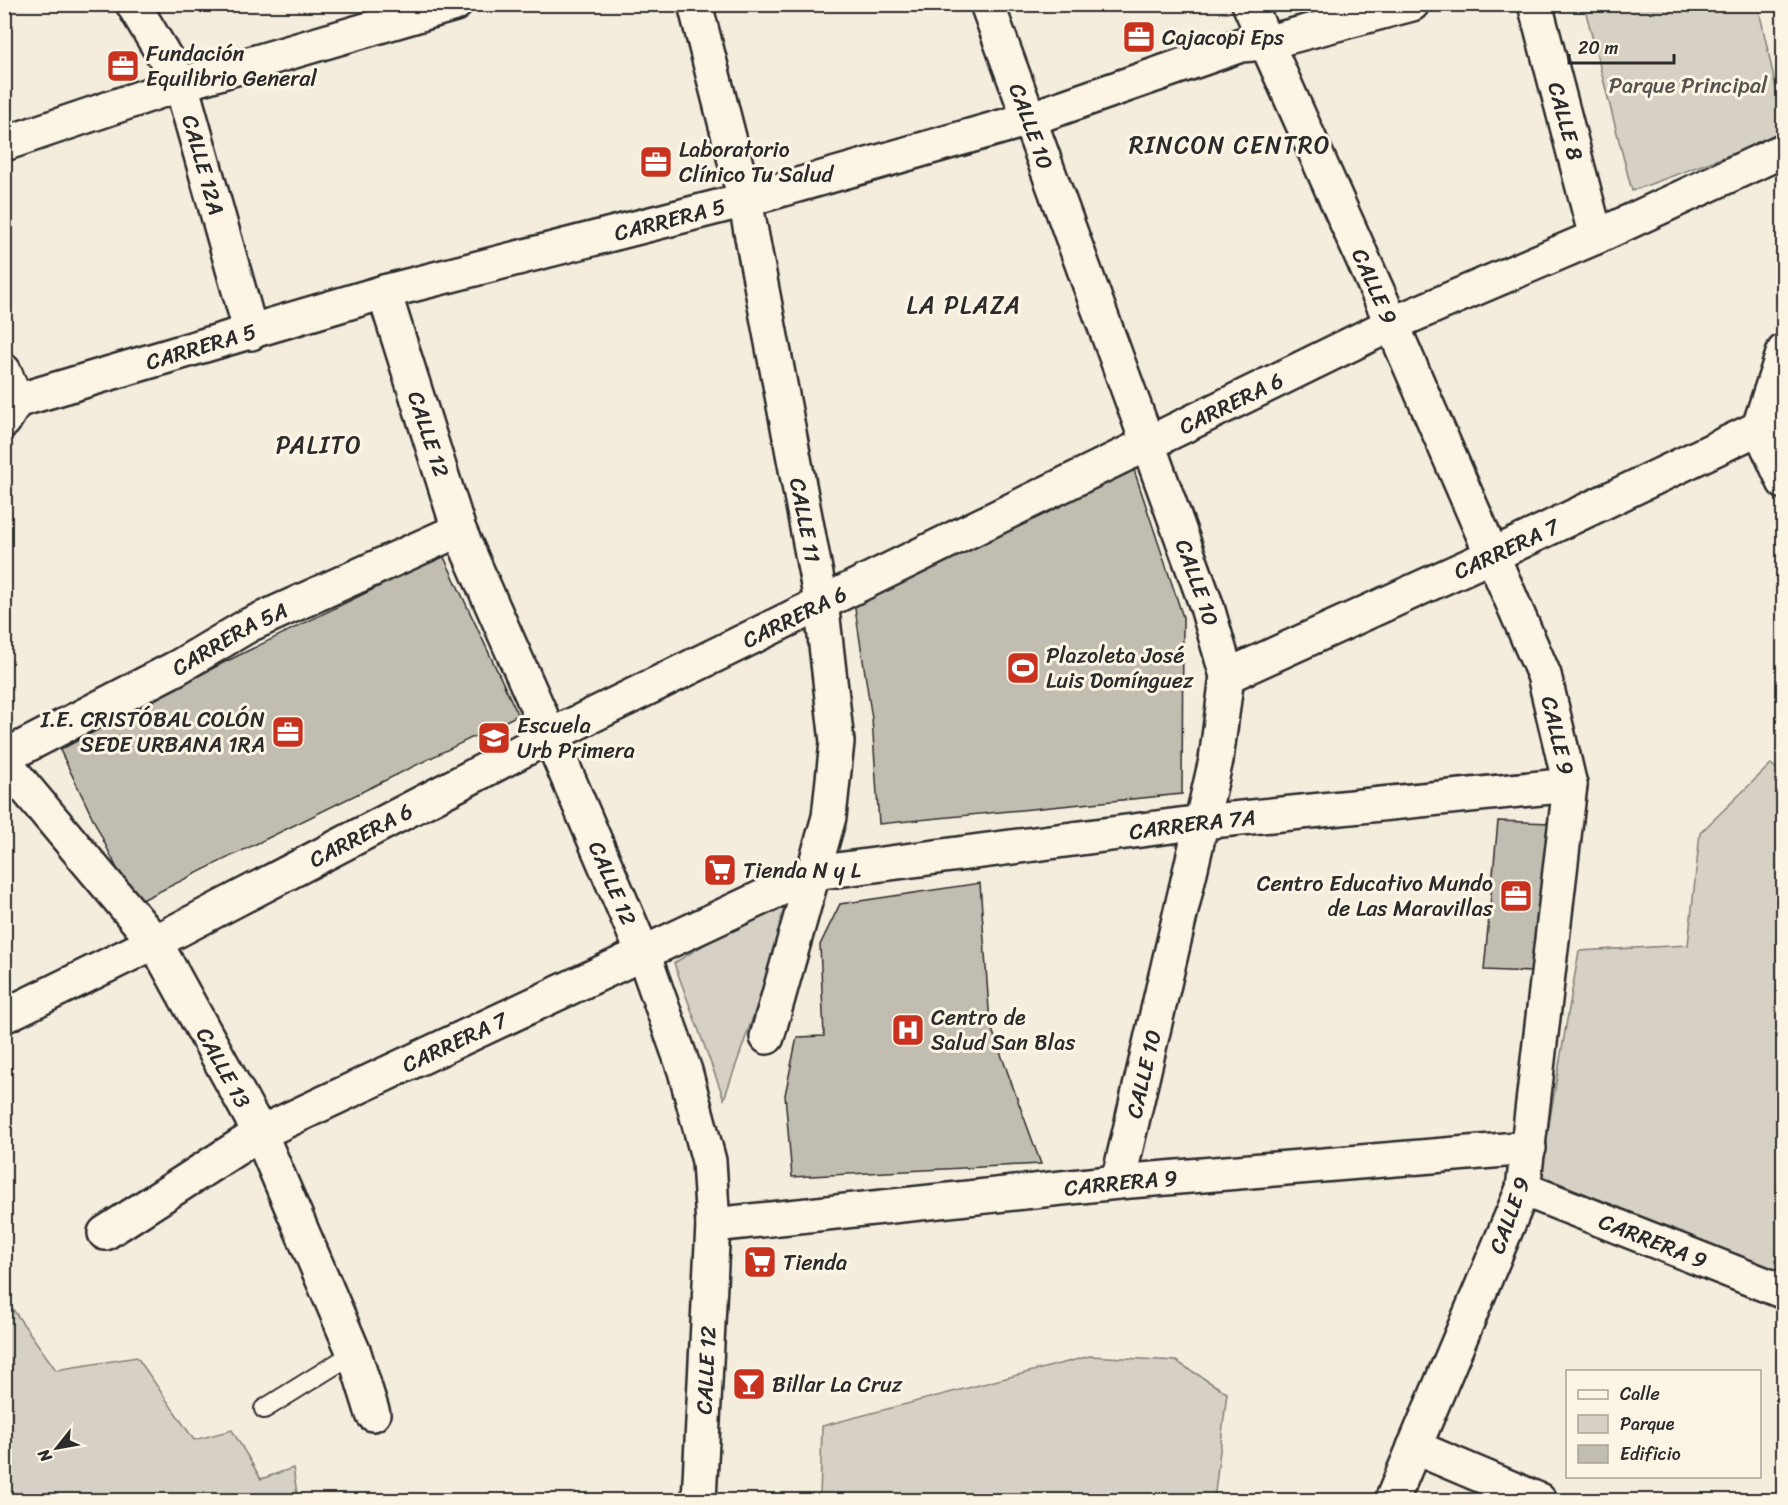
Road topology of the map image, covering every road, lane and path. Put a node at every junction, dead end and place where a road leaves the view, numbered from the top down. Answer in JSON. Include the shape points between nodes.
{"nodes":[{"id":1,"x":133,"y":4,"type":"edge"},
{"id":2,"x":455,"y":4,"type":"edge"},
{"id":3,"x":695,"y":4,"type":"edge"},
{"id":4,"x":987,"y":4,"type":"edge"},
{"id":5,"x":1249,"y":4,"type":"edge"},
{"id":6,"x":1412,"y":4,"type":"edge"},
{"id":7,"x":1535,"y":4,"type":"edge"},
{"id":8,"x":1265,"y":43,"type":"junction"},
{"id":9,"x":181,"y":84,"type":"junction"},
{"id":10,"x":1029,"y":119,"type":"junction"},
{"id":11,"x":4,"y":144,"type":"edge"},
{"id":12,"x":1784,"y":150,"type":"edge"},
{"id":13,"x":745,"y":200,"type":"junction"},
{"id":14,"x":1596,"y":237,"type":"junction"},
{"id":15,"x":384,"y":292,"type":"junction"},
{"id":16,"x":1392,"y":324,"type":"junction"},
{"id":17,"x":251,"y":333,"type":"junction"},
{"id":18,"x":1784,"y":351,"type":"edge"},
{"id":19,"x":4,"y":371,"type":"edge"},
{"id":20,"x":10,"y":411,"type":"edge"},
{"id":21,"x":1771,"y":421,"type":"edge"},
{"id":22,"x":1148,"y":444,"type":"junction"},
{"id":23,"x":1784,"y":482,"type":"edge"},
{"id":24,"x":459,"y":530,"type":"junction"},
{"id":25,"x":1492,"y":555,"type":"junction"},
{"id":26,"x":821,"y":601,"type":"junction"},
{"id":27,"x":1227,"y":675,"type":"junction"},
{"id":28,"x":550,"y":736,"type":"junction"},
{"id":29,"x":4,"y":760,"type":"edge"},
{"id":30,"x":1569,"y":785,"type":"junction"},
{"id":31,"x":1202,"y":822,"type":"junction"},
{"id":32,"x":814,"y":873,"type":"junction"},
{"id":33,"x":155,"y":942,"type":"junction"},
{"id":34,"x":643,"y":953,"type":"junction"},
{"id":35,"x":4,"y":1016,"type":"edge"},
{"id":36,"x":766,"y":1037,"type":"dead end"},
{"id":37,"x":260,"y":1133,"type":"junction"},
{"id":38,"x":1529,"y":1148,"type":"junction"},
{"id":39,"x":1118,"y":1182,"type":"junction"},
{"id":40,"x":1523,"y":1189,"type":"junction"},
{"id":41,"x":713,"y":1225,"type":"junction"},
{"id":42,"x":105,"y":1233,"type":"dead end"},
{"id":43,"x":1784,"y":1292,"type":"edge"},
{"id":44,"x":354,"y":1353,"type":"junction"},
{"id":45,"x":264,"y":1409,"type":"dead end"},
{"id":46,"x":373,"y":1414,"type":"dead end"},
{"id":47,"x":1414,"y":1447,"type":"junction"},
{"id":48,"x":699,"y":1500,"type":"edge"},
{"id":49,"x":1392,"y":1500,"type":"edge"},
{"id":50,"x":1539,"y":1500,"type":"edge"}],
"edges":[{"from":1,"to":9,"type":"street","name":"CALLE 12A"},
{"from":2,"to":9,"type":"street"},
{"from":3,"to":13,"type":"street","name":"CALLE 11"},
{"from":4,"to":10,"type":"street","name":"CALLE 10"},
{"from":5,"to":8,"type":"street","name":"CALLE 9"},
{"from":6,"to":8,"type":"street","name":"CARRERA 5"},
{"from":7,"to":14,"type":"street","name":"CALLE 8"},
{"from":8,"to":10,"type":"street","name":"CARRERA 5","via":[[1241,45]]},
{"from":8,"to":16,"type":"street","name":"CALLE 9"},
{"from":9,"to":11,"type":"street"},
{"from":9,"to":17,"type":"street","name":"CALLE 12A"},
{"from":10,"to":13,"type":"street","name":"CARRERA 5"},
{"from":10,"to":22,"type":"street","name":"CALLE 10"},
{"from":12,"to":14,"type":"street","name":"CARRERA 6"},
{"from":13,"to":15,"type":"street","name":"CARRERA 5"},
{"from":13,"to":26,"type":"street","name":"CALLE 11"},
{"from":14,"to":16,"type":"street","name":"CARRERA 6"},
{"from":15,"to":17,"type":"street","name":"CARRERA 5"},
{"from":15,"to":24,"type":"street","name":"CALLE 12"},
{"from":16,"to":22,"type":"street","name":"CARRERA 6"},
{"from":16,"to":25,"type":"street","name":"CALLE 9"},
{"from":17,"to":20,"type":"street","name":"CARRERA 5"},
{"from":18,"to":21,"type":"street"},
{"from":19,"to":20,"type":"street"},
{"from":21,"to":23,"type":"street"},
{"from":21,"to":25,"type":"street","name":"CARRERA 7"},
{"from":22,"to":26,"type":"street","name":"CARRERA 6"},
{"from":22,"to":27,"type":"street","name":"CALLE 10","via":[[1208,607]]},
{"from":24,"to":28,"type":"street","name":"CALLE 12"},
{"from":24,"to":29,"type":"street","name":"CARRERA 5A","via":[[249,625]]},
{"from":25,"to":27,"type":"street","name":"CARRERA 7"},
{"from":25,"to":30,"type":"street","name":"CALLE 9","via":[[1544,675]]},
{"from":26,"to":28,"type":"street","name":"CARRERA 6"},
{"from":26,"to":32,"type":"street","name":"CALLE 11","via":[[837,742],[829,818]]},
{"from":27,"to":31,"type":"street","name":"CALLE 10","via":[[1216,760]]},
{"from":28,"to":33,"type":"street","name":"CARRERA 6"},
{"from":28,"to":34,"type":"street","name":"CALLE 12"},
{"from":29,"to":33,"type":"street","name":"CALLE 13"},
{"from":30,"to":31,"type":"street","name":"CARRERA 7A"},
{"from":30,"to":38,"type":"street","name":"CALLE 9"},
{"from":31,"to":32,"type":"street","name":"CARRERA 7A"},
{"from":31,"to":39,"type":"street","name":"CALLE 10"},
{"from":32,"to":34,"type":"street","name":"CARRERA 7"},
{"from":32,"to":36,"type":"street","name":"CALLE 11"},
{"from":33,"to":35,"type":"street","name":"CARRERA 6"},
{"from":33,"to":37,"type":"street","name":"CALLE 13"},
{"from":34,"to":37,"type":"street","name":"CARRERA 7"},
{"from":34,"to":41,"type":"street","name":"CALLE 12","via":[[685,1071],[706,1150]]},
{"from":37,"to":42,"type":"street","name":"CARRERA 7"},
{"from":37,"to":44,"type":"street","name":"CALLE 13"},
{"from":38,"to":39,"type":"street","name":"CARRERA 9"},
{"from":38,"to":40,"type":"street","name":"CALLE 9"},
{"from":39,"to":41,"type":"street","name":"CARRERA 9"},
{"from":40,"to":43,"type":"street","name":"CARRERA 9"},
{"from":40,"to":47,"type":"street","name":"CALLE 9"},
{"from":41,"to":48,"type":"street","name":"CALLE 12"},
{"from":44,"to":45,"type":"lane"},
{"from":44,"to":46,"type":"street","name":"CALLE 13"},
{"from":47,"to":49,"type":"street","name":"CALLE 9"},
{"from":47,"to":50,"type":"street"}]}
